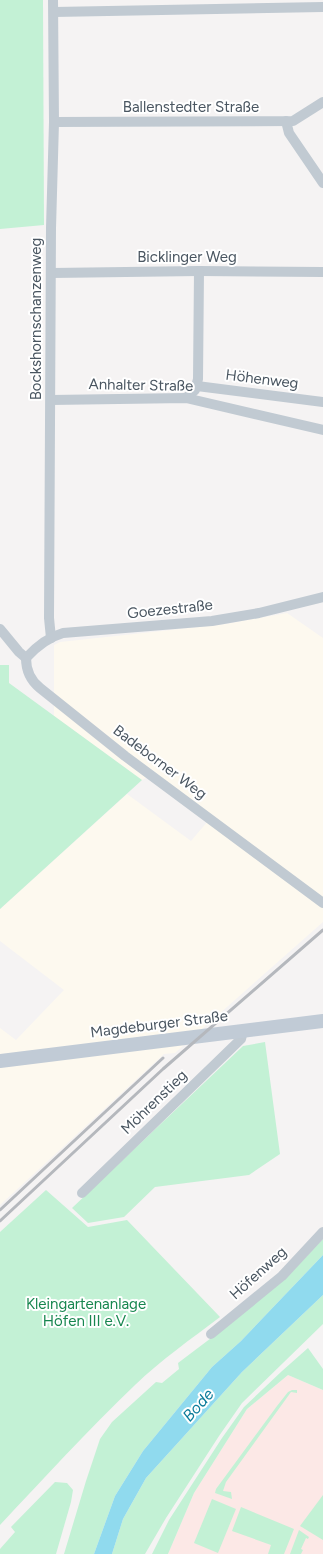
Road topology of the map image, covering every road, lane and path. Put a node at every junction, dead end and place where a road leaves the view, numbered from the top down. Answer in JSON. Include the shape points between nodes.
{"nodes":[{"id":1,"x":53,"y":0,"type":"edge"},
{"id":2,"x":323,"y":7,"type":"edge"},
{"id":3,"x":54,"y":12,"type":"junction"},
{"id":4,"x":323,"y":102,"type":"edge"},
{"id":5,"x":286,"y":121,"type":"junction"},
{"id":6,"x":54,"y":122,"type":"junction"},
{"id":7,"x":323,"y":183,"type":"edge"},
{"id":8,"x":199,"y":271,"type":"junction"},
{"id":9,"x":323,"y":272,"type":"edge"},
{"id":10,"x":52,"y":273,"type":"junction"},
{"id":11,"x":196,"y":386,"type":"junction"},
{"id":12,"x":186,"y":398,"type":"junction"},
{"id":13,"x":51,"y":400,"type":"junction"},
{"id":14,"x":323,"y":402,"type":"edge"},
{"id":15,"x":323,"y":430,"type":"edge"},
{"id":16,"x":323,"y":597,"type":"edge"},
{"id":17,"x":0,"y":629,"type":"edge"},
{"id":18,"x":51,"y":638,"type":"junction"},
{"id":19,"x":26,"y":658,"type":"junction"},
{"id":20,"x":323,"y":903,"type":"edge"},
{"id":21,"x":323,"y":1021,"type":"edge"},
{"id":22,"x":243,"y":1031,"type":"junction"},
{"id":23,"x":0,"y":1061,"type":"edge"},
{"id":24,"x":82,"y":1193,"type":"dead end"},
{"id":25,"x":323,"y":1232,"type":"edge"},
{"id":26,"x":211,"y":1334,"type":"dead end"}],
"edges":[{"from":1,"to":3,"type":"street","name":"Bockshornschanzenweg"},
{"from":2,"to":3,"type":"street"},
{"from":3,"to":6,"type":"street","name":"Bockshornschanzenweg"},
{"from":4,"to":5,"type":"street","name":"Ballenstedter Straße","via":[[296,120]]},
{"from":5,"to":6,"type":"street","name":"Ballenstedter Straße"},
{"from":5,"to":7,"type":"street","via":[[289,133]]},
{"from":6,"to":10,"type":"street","name":"Bockshornschanzenweg"},
{"from":8,"to":9,"type":"street","name":"Bicklinger Weg"},
{"from":8,"to":10,"type":"street","name":"Bicklinger Weg"},
{"from":8,"to":11,"type":"street"},
{"from":10,"to":13,"type":"street","name":"Bockshornschanzenweg"},
{"from":11,"to":12,"type":"street","via":[[192,394]]},
{"from":11,"to":14,"type":"street","name":"Höhenweg"},
{"from":12,"to":13,"type":"street","name":"Anhalter Straße"},
{"from":12,"to":15,"type":"street","name":"Anhalter Straße"},
{"from":13,"to":18,"type":"street","name":"Bockshornschanzenweg"},
{"from":16,"to":18,"type":"street","name":"Goezestraße","via":[[230,618],[63,633]]},
{"from":17,"to":19,"type":"street","name":"Badeborner Weg"},
{"from":18,"to":19,"type":"street","name":"Goezestraße"},
{"from":19,"to":20,"type":"street","name":"Badeborner Weg","via":[[28,672],[36,685],[125,756]]},
{"from":21,"to":22,"type":"main road","name":"Magdeburger Straße"},
{"from":22,"to":23,"type":"main road","name":"Magdeburger Straße"},
{"from":22,"to":24,"type":"street","name":"Möhrenstieg","via":[[241,1040]]},
{"from":25,"to":26,"type":"street","name":"Höfenweg","via":[[282,1276]]}]}
